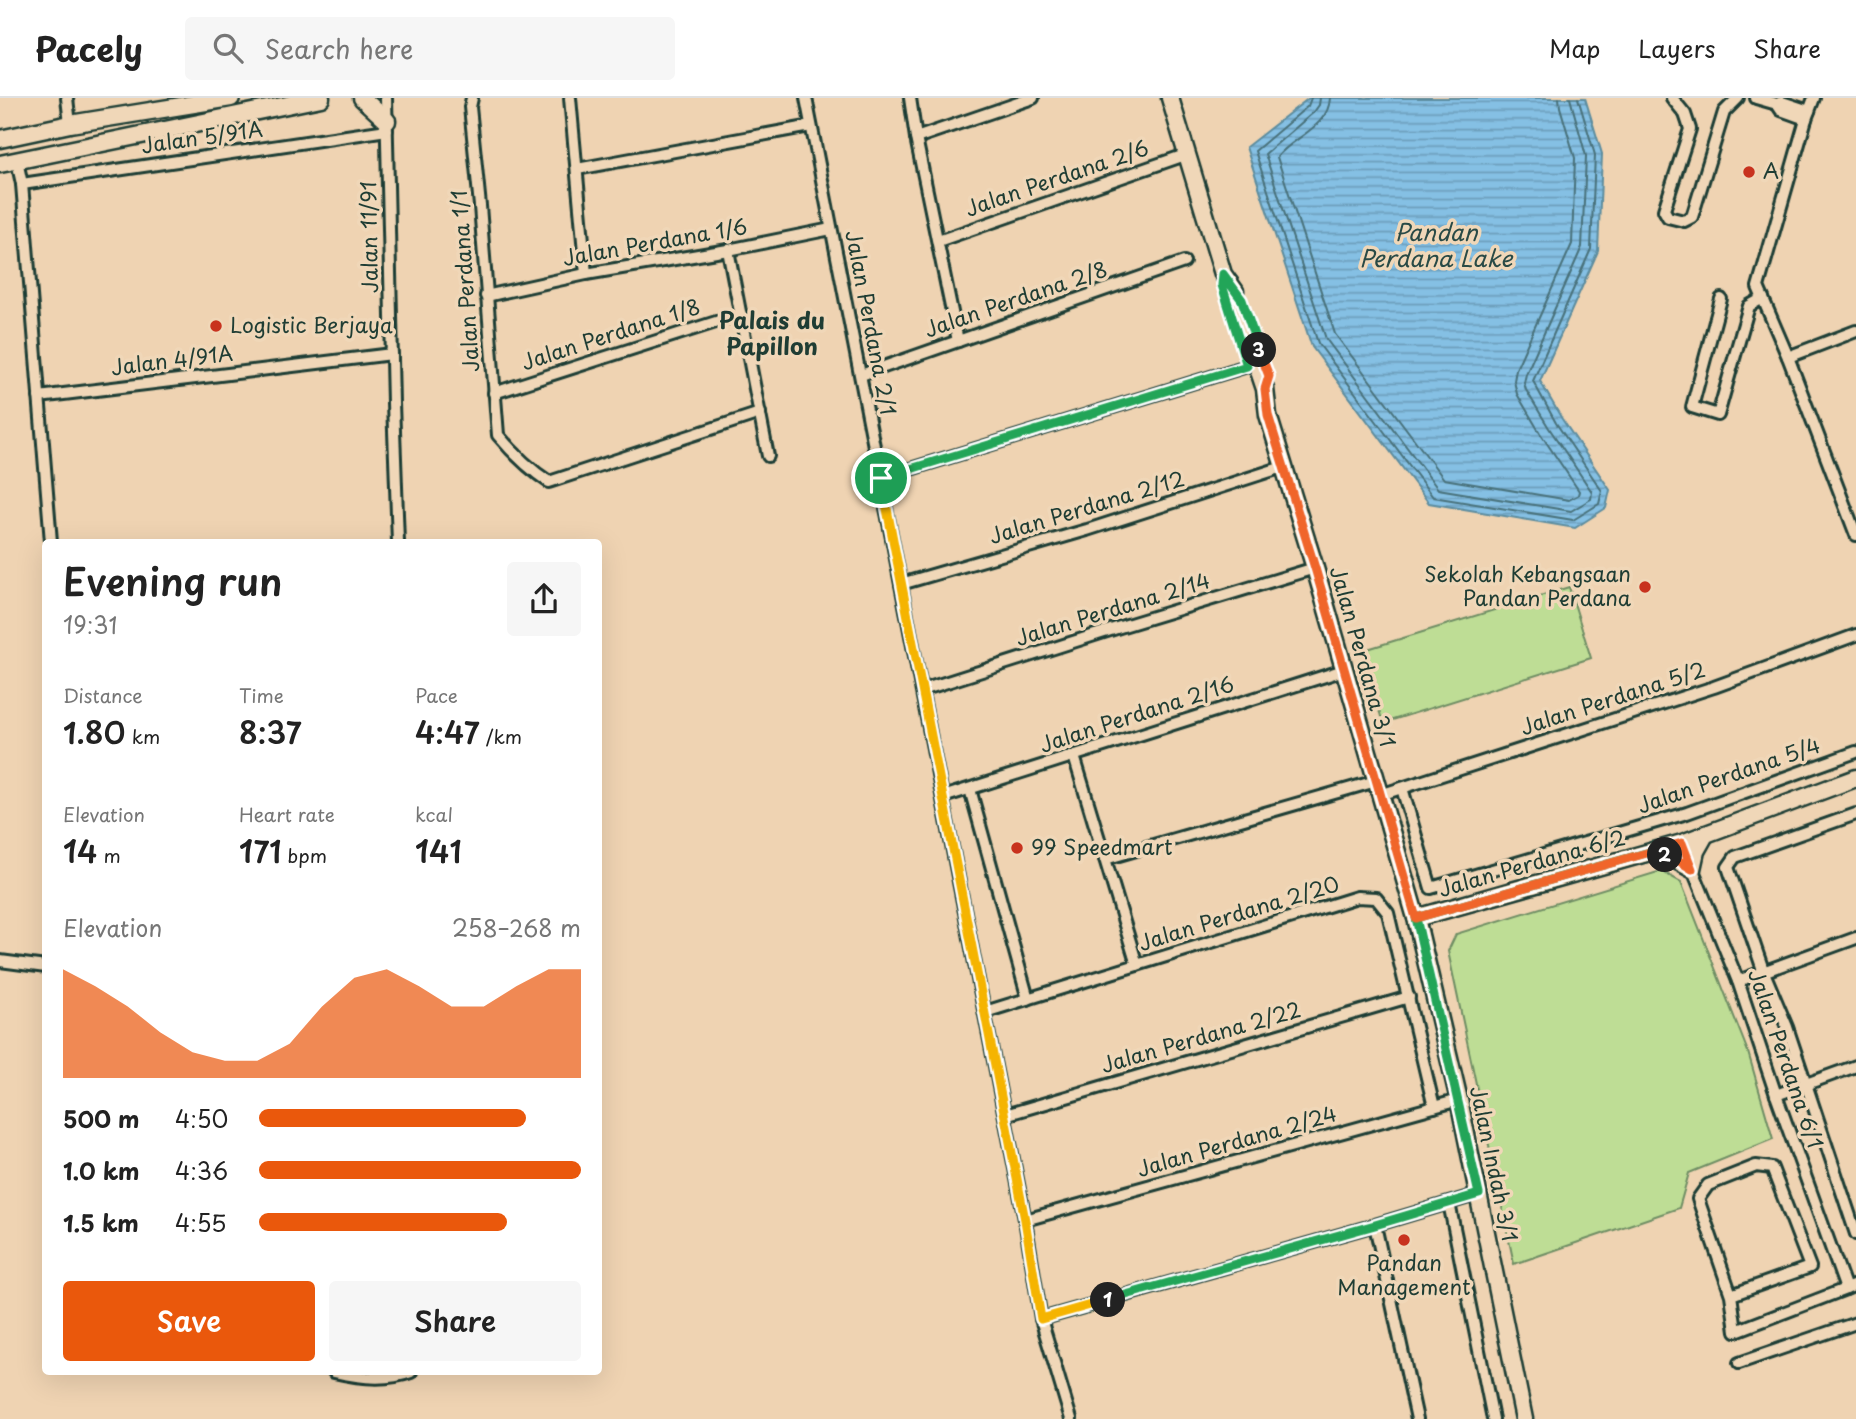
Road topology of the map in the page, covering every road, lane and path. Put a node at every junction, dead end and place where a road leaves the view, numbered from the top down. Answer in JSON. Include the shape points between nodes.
{"nodes":[{"id":1,"x":67,"y":98,"type":"edge"},
{"id":2,"x":231,"y":98,"type":"edge"},
{"id":3,"x":321,"y":98,"type":"edge"},
{"id":4,"x":362,"y":98,"type":"edge"},
{"id":5,"x":386,"y":98,"type":"edge"},
{"id":6,"x":472,"y":98,"type":"edge"},
{"id":7,"x":570,"y":98,"type":"edge"},
{"id":8,"x":806,"y":98,"type":"edge"},
{"id":9,"x":910,"y":98,"type":"edge"},
{"id":10,"x":1033,"y":98,"type":"edge"},
{"id":11,"x":1170,"y":98,"type":"edge"},
{"id":12,"x":1672,"y":98,"type":"edge"},
{"id":13,"x":1738,"y":98,"type":"edge"},
{"id":14,"x":1760,"y":98,"type":"edge"},
{"id":15,"x":1814,"y":98,"type":"edge"},
{"id":16,"x":1808,"y":115,"type":"junction"},
{"id":17,"x":70,"y":124,"type":"junction"},
{"id":18,"x":387,"y":125,"type":"junction"},
{"id":19,"x":811,"y":126,"type":"junction"},
{"id":20,"x":916,"y":138,"type":"junction"},
{"id":21,"x":0,"y":139,"type":"edge"},
{"id":22,"x":0,"y":146,"type":"edge"},
{"id":23,"x":1188,"y":154,"type":"junction"},
{"id":24,"x":17,"y":161,"type":"junction"},
{"id":25,"x":0,"y":164,"type":"edge"},
{"id":26,"x":577,"y":169,"type":"junction"},
{"id":27,"x":22,"y":184,"type":"junction"},
{"id":28,"x":831,"y":229,"type":"junction"},
{"id":29,"x":938,"y":242,"type":"junction"},
{"id":30,"x":728,"y":250,"type":"junction"},
{"id":31,"x":1184,"y":261,"type":"dead end"},
{"id":32,"x":586,"y":274,"type":"junction"},
{"id":33,"x":1227,"y":279,"type":"junction"},
{"id":34,"x":486,"y":296,"type":"junction"},
{"id":35,"x":1763,"y":298,"type":"junction"},
{"id":36,"x":1721,"y":299,"type":"dead end"},
{"id":37,"x":1769,"y":313,"type":"junction"},
{"id":38,"x":741,"y":314,"type":"junction"},
{"id":39,"x":1746,"y":316,"type":"junction"},
{"id":40,"x":1856,"y":331,"type":"edge"},
{"id":41,"x":958,"y":341,"type":"junction"},
{"id":42,"x":392,"y":354,"type":"junction"},
{"id":43,"x":1788,"y":357,"type":"junction"},
{"id":44,"x":1247,"y":366,"type":"junction"},
{"id":45,"x":860,"y":375,"type":"junction"},
{"id":46,"x":494,"y":393,"type":"junction"},
{"id":47,"x":39,"y":397,"type":"junction"},
{"id":48,"x":1266,"y":407,"type":"junction"},
{"id":49,"x":760,"y":413,"type":"junction"},
{"id":50,"x":768,"y":456,"type":"dead end"},
{"id":51,"x":1283,"y":467,"type":"junction"},
{"id":52,"x":881,"y":478,"type":"junction"},
{"id":53,"x":1856,"y":535,"type":"edge"},
{"id":54,"x":51,"y":539,"type":"edge"},
{"id":55,"x":398,"y":539,"type":"edge"},
{"id":56,"x":1315,"y":568,"type":"junction"},
{"id":57,"x":901,"y":584,"type":"junction"},
{"id":58,"x":1856,"y":635,"type":"edge"},
{"id":59,"x":1344,"y":670,"type":"junction"},
{"id":60,"x":922,"y":690,"type":"junction"},
{"id":61,"x":1856,"y":752,"type":"edge"},
{"id":62,"x":1074,"y":756,"type":"junction"},
{"id":63,"x":1856,"y":779,"type":"edge"},
{"id":64,"x":1378,"y":788,"type":"junction"},
{"id":65,"x":1402,"y":788,"type":"junction"},
{"id":66,"x":970,"y":789,"type":"junction"},
{"id":67,"x":943,"y":797,"type":"junction"},
{"id":68,"x":1856,"y":814,"type":"edge"},
{"id":69,"x":1705,"y":835,"type":"junction"},
{"id":70,"x":1682,"y":843,"type":"junction"},
{"id":71,"x":1653,"y":851,"type":"junction"},
{"id":72,"x":1105,"y":859,"type":"junction"},
{"id":73,"x":1692,"y":869,"type":"junction"},
{"id":74,"x":1416,"y":918,"type":"junction"},
{"id":75,"x":1856,"y":938,"type":"edge"},
{"id":76,"x":0,"y":961,"type":"edge"},
{"id":77,"x":1137,"y":965,"type":"junction"},
{"id":78,"x":42,"y":966,"type":"edge"},
{"id":79,"x":1763,"y":971,"type":"junction"},
{"id":80,"x":1738,"y":981,"type":"junction"},
{"id":81,"x":1409,"y":998,"type":"junction"},
{"id":82,"x":1028,"y":999,"type":"junction"},
{"id":83,"x":985,"y":1012,"type":"junction"},
{"id":84,"x":1856,"y":1066,"type":"edge"},
{"id":85,"x":1806,"y":1085,"type":"junction"},
{"id":86,"x":1776,"y":1096,"type":"junction"},
{"id":87,"x":1459,"y":1100,"type":"junction"},
{"id":88,"x":1434,"y":1107,"type":"junction"},
{"id":89,"x":1005,"y":1115,"type":"junction"},
{"id":90,"x":1479,"y":1194,"type":"junction"},
{"id":91,"x":1449,"y":1203,"type":"junction"},
{"id":92,"x":1025,"y":1220,"type":"junction"},
{"id":93,"x":1375,"y":1225,"type":"junction"},
{"id":94,"x":1856,"y":1234,"type":"edge"},
{"id":95,"x":1851,"y":1287,"type":"edge"},
{"id":96,"x":1731,"y":1295,"type":"junction"},
{"id":97,"x":1041,"y":1319,"type":"junction"},
{"id":98,"x":1856,"y":1322,"type":"edge"},
{"id":99,"x":1739,"y":1363,"type":"dead end"},
{"id":100,"x":348,"y":1375,"type":"edge"},
{"id":101,"x":404,"y":1375,"type":"edge"},
{"id":102,"x":1070,"y":1419,"type":"edge"},
{"id":103,"x":1417,"y":1419,"type":"edge"},
{"id":104,"x":1493,"y":1419,"type":"edge"},
{"id":105,"x":1524,"y":1419,"type":"edge"}],
"edges":[{"from":1,"to":17,"type":"street"},
{"from":2,"to":17,"type":"street"},
{"from":3,"to":24,"type":"street"},
{"from":4,"to":18,"type":"street"},
{"from":5,"to":18,"type":"street","name":"Jalan 11/91"},
{"from":6,"to":34,"type":"street","name":"Jalan Perdana 1/1"},
{"from":7,"to":26,"type":"street"},
{"from":8,"to":19,"type":"street","name":"Jalan Perdana 2/1"},
{"from":9,"to":20,"type":"street"},
{"from":10,"to":20,"type":"street"},
{"from":11,"to":23,"type":"street","name":"Jalan Perdana 3/1"},
{"from":12,"to":13,"type":"street","via":[[1690,129],[1664,210],[1668,217],[1684,221],[1692,217],[1724,112]]},
{"from":14,"to":16,"type":"street","via":[[1781,110]]},
{"from":15,"to":16,"type":"street"},
{"from":16,"to":35,"type":"street","via":[[1758,287]]},
{"from":17,"to":21,"type":"street"},
{"from":18,"to":27,"type":"street","name":"Jalan 5/91A"},
{"from":18,"to":42,"type":"street","name":"Jalan 11/91"},
{"from":19,"to":26,"type":"street"},
{"from":19,"to":28,"type":"street","name":"Jalan Perdana 2/1"},
{"from":20,"to":29,"type":"street"},
{"from":22,"to":24,"type":"street","via":[[14,152]]},
{"from":23,"to":29,"type":"street","name":"Jalan Perdana 2/6"},
{"from":23,"to":33,"type":"street","name":"Jalan Perdana 3/1"},
{"from":24,"to":25,"type":"street"},
{"from":24,"to":27,"type":"street"},
{"from":26,"to":32,"type":"street"},
{"from":27,"to":47,"type":"street"},
{"from":28,"to":30,"type":"street","name":"Jalan Perdana 1/6"},
{"from":28,"to":45,"type":"street","name":"Jalan Perdana 2/1"},
{"from":29,"to":41,"type":"street"},
{"from":30,"to":32,"type":"street","name":"Jalan Perdana 1/6"},
{"from":30,"to":38,"type":"street"},
{"from":31,"to":41,"type":"street","name":"Jalan Perdana 2/8"},
{"from":32,"to":34,"type":"street","name":"Jalan Perdana 1/6"},
{"from":33,"to":44,"type":"street","name":"Jalan Perdana 3/1","via":[[1222,285]]},
{"from":33,"to":48,"type":"street","name":"Jalan Perdana 3/1","via":[[1242,300],[1269,376]]},
{"from":34,"to":46,"type":"street","name":"Jalan Perdana 1/1"},
{"from":35,"to":37,"type":"street"},
{"from":35,"to":39,"type":"street","via":[[1749,306]]},
{"from":36,"to":39,"type":"street","via":[[1692,407],[1718,415]]},
{"from":37,"to":39,"type":"street"},
{"from":37,"to":43,"type":"street"},
{"from":38,"to":46,"type":"street","name":"Jalan Perdana 1/8"},
{"from":38,"to":49,"type":"street"},
{"from":40,"to":43,"type":"street"},
{"from":41,"to":45,"type":"street","name":"Jalan Perdana 2/8"},
{"from":42,"to":47,"type":"street","name":"Jalan 4/91A"},
{"from":42,"to":55,"type":"street","name":"Jalan 11/91"},
{"from":43,"to":53,"type":"street"},
{"from":44,"to":48,"type":"street","name":"Jalan Perdana 3/1"},
{"from":44,"to":52,"type":"street"},
{"from":45,"to":52,"type":"street","name":"Jalan Perdana 2/1"},
{"from":46,"to":49,"type":"street","name":"Jalan Perdana 1/1","via":[[498,435],[521,461],[549,482]]},
{"from":47,"to":54,"type":"street"},
{"from":48,"to":51,"type":"street","name":"Jalan Perdana 3/1"},
{"from":49,"to":50,"type":"street"},
{"from":51,"to":56,"type":"street","name":"Jalan Perdana 3/1"},
{"from":51,"to":57,"type":"street","name":"Jalan Perdana 2/12"},
{"from":52,"to":57,"type":"street","name":"Jalan Perdana 2/1"},
{"from":56,"to":59,"type":"street","name":"Jalan Perdana 3/1"},
{"from":56,"to":60,"type":"street","name":"Jalan Perdana 2/14"},
{"from":57,"to":60,"type":"street","name":"Jalan Perdana 2/1"},
{"from":58,"to":65,"type":"street","name":"Jalan Perdana 5/2","via":[[1714,687]]},
{"from":59,"to":62,"type":"street","name":"Jalan Perdana 2/16"},
{"from":59,"to":64,"type":"street","name":"Jalan Perdana 3/1"},
{"from":60,"to":67,"type":"street","name":"Jalan Perdana 2/1"},
{"from":61,"to":65,"type":"street","name":"Jalan Perdana 5/4","via":[[1687,813],[1431,888]]},
{"from":62,"to":66,"type":"street","name":"Jalan Perdana 2/16"},
{"from":62,"to":72,"type":"street"},
{"from":63,"to":69,"type":"street","name":"Jalan Perdana 6/2"},
{"from":64,"to":65,"type":"street","name":"Jalan Perdana 5/2"},
{"from":64,"to":72,"type":"street","name":"Jalan Perdana 5/2"},
{"from":64,"to":74,"type":"street","name":"Jalan Perdana 3/1"},
{"from":66,"to":67,"type":"street","name":"Jalan Perdana 2/16"},
{"from":66,"to":82,"type":"street"},
{"from":67,"to":83,"type":"street","name":"Jalan Perdana 2/1"},
{"from":68,"to":79,"type":"street","via":[[1735,857],[1728,867]]},
{"from":69,"to":70,"type":"street","name":"Jalan Perdana 6/2"},
{"from":69,"to":73,"type":"street"},
{"from":70,"to":71,"type":"street","name":"Jalan Perdana 6/2"},
{"from":70,"to":73,"type":"street","name":"Jalan Perdana 6/1"},
{"from":71,"to":73,"type":"street"},
{"from":71,"to":74,"type":"street","name":"Jalan Perdana 6/2"},
{"from":72,"to":77,"type":"street"},
{"from":73,"to":80,"type":"street","name":"Jalan Perdana 6/1"},
{"from":74,"to":87,"type":"street","name":"Jalan Indah 3/1"},
{"from":75,"to":79,"type":"street"},
{"from":76,"to":78,"type":"street"},
{"from":77,"to":81,"type":"street","name":"Jalan Perdana 2/20","via":[[1357,897],[1376,898],[1388,913]]},
{"from":77,"to":82,"type":"street","name":"Jalan Perdana 2/20"},
{"from":79,"to":80,"type":"street"},
{"from":79,"to":85,"type":"street"},
{"from":80,"to":86,"type":"street","name":"Jalan Perdana 6/1"},
{"from":81,"to":88,"type":"street","name":"Jalan Perdana 2/20"},
{"from":81,"to":89,"type":"street","name":"Jalan Perdana 2/22"},
{"from":82,"to":83,"type":"street","name":"Jalan Perdana 2/20"},
{"from":83,"to":89,"type":"street","name":"Jalan Perdana 2/1"},
{"from":84,"to":85,"type":"street"},
{"from":85,"to":86,"type":"street"},
{"from":85,"to":94,"type":"street"},
{"from":86,"to":95,"type":"street","name":"Jalan Perdana 6/1"},
{"from":87,"to":88,"type":"street","name":"Jalan Perdana 2/24"},
{"from":87,"to":90,"type":"street","name":"Jalan Indah 3/1"},
{"from":88,"to":92,"type":"street","name":"Jalan Perdana 2/24"},
{"from":89,"to":92,"type":"street","name":"Jalan Perdana 2/1"},
{"from":90,"to":91,"type":"street"},
{"from":90,"to":105,"type":"street","name":"Jalan Indah 3/1"},
{"from":91,"to":93,"type":"street"},
{"from":91,"to":104,"type":"street"},
{"from":92,"to":97,"type":"street","name":"Jalan Perdana 2/1"},
{"from":93,"to":97,"type":"street"},
{"from":93,"to":103,"type":"street"},
{"from":95,"to":96,"type":"street","via":[[1736,1331]]},
{"from":96,"to":96,"type":"street","via":[[1698,1199],[1708,1185],[1756,1166],[1772,1168],[1810,1266]]},
{"from":97,"to":102,"type":"street","name":"Jalan Perdana 2/1"},
{"from":98,"to":99,"type":"street"},
{"from":100,"to":101,"type":"street"}]}
